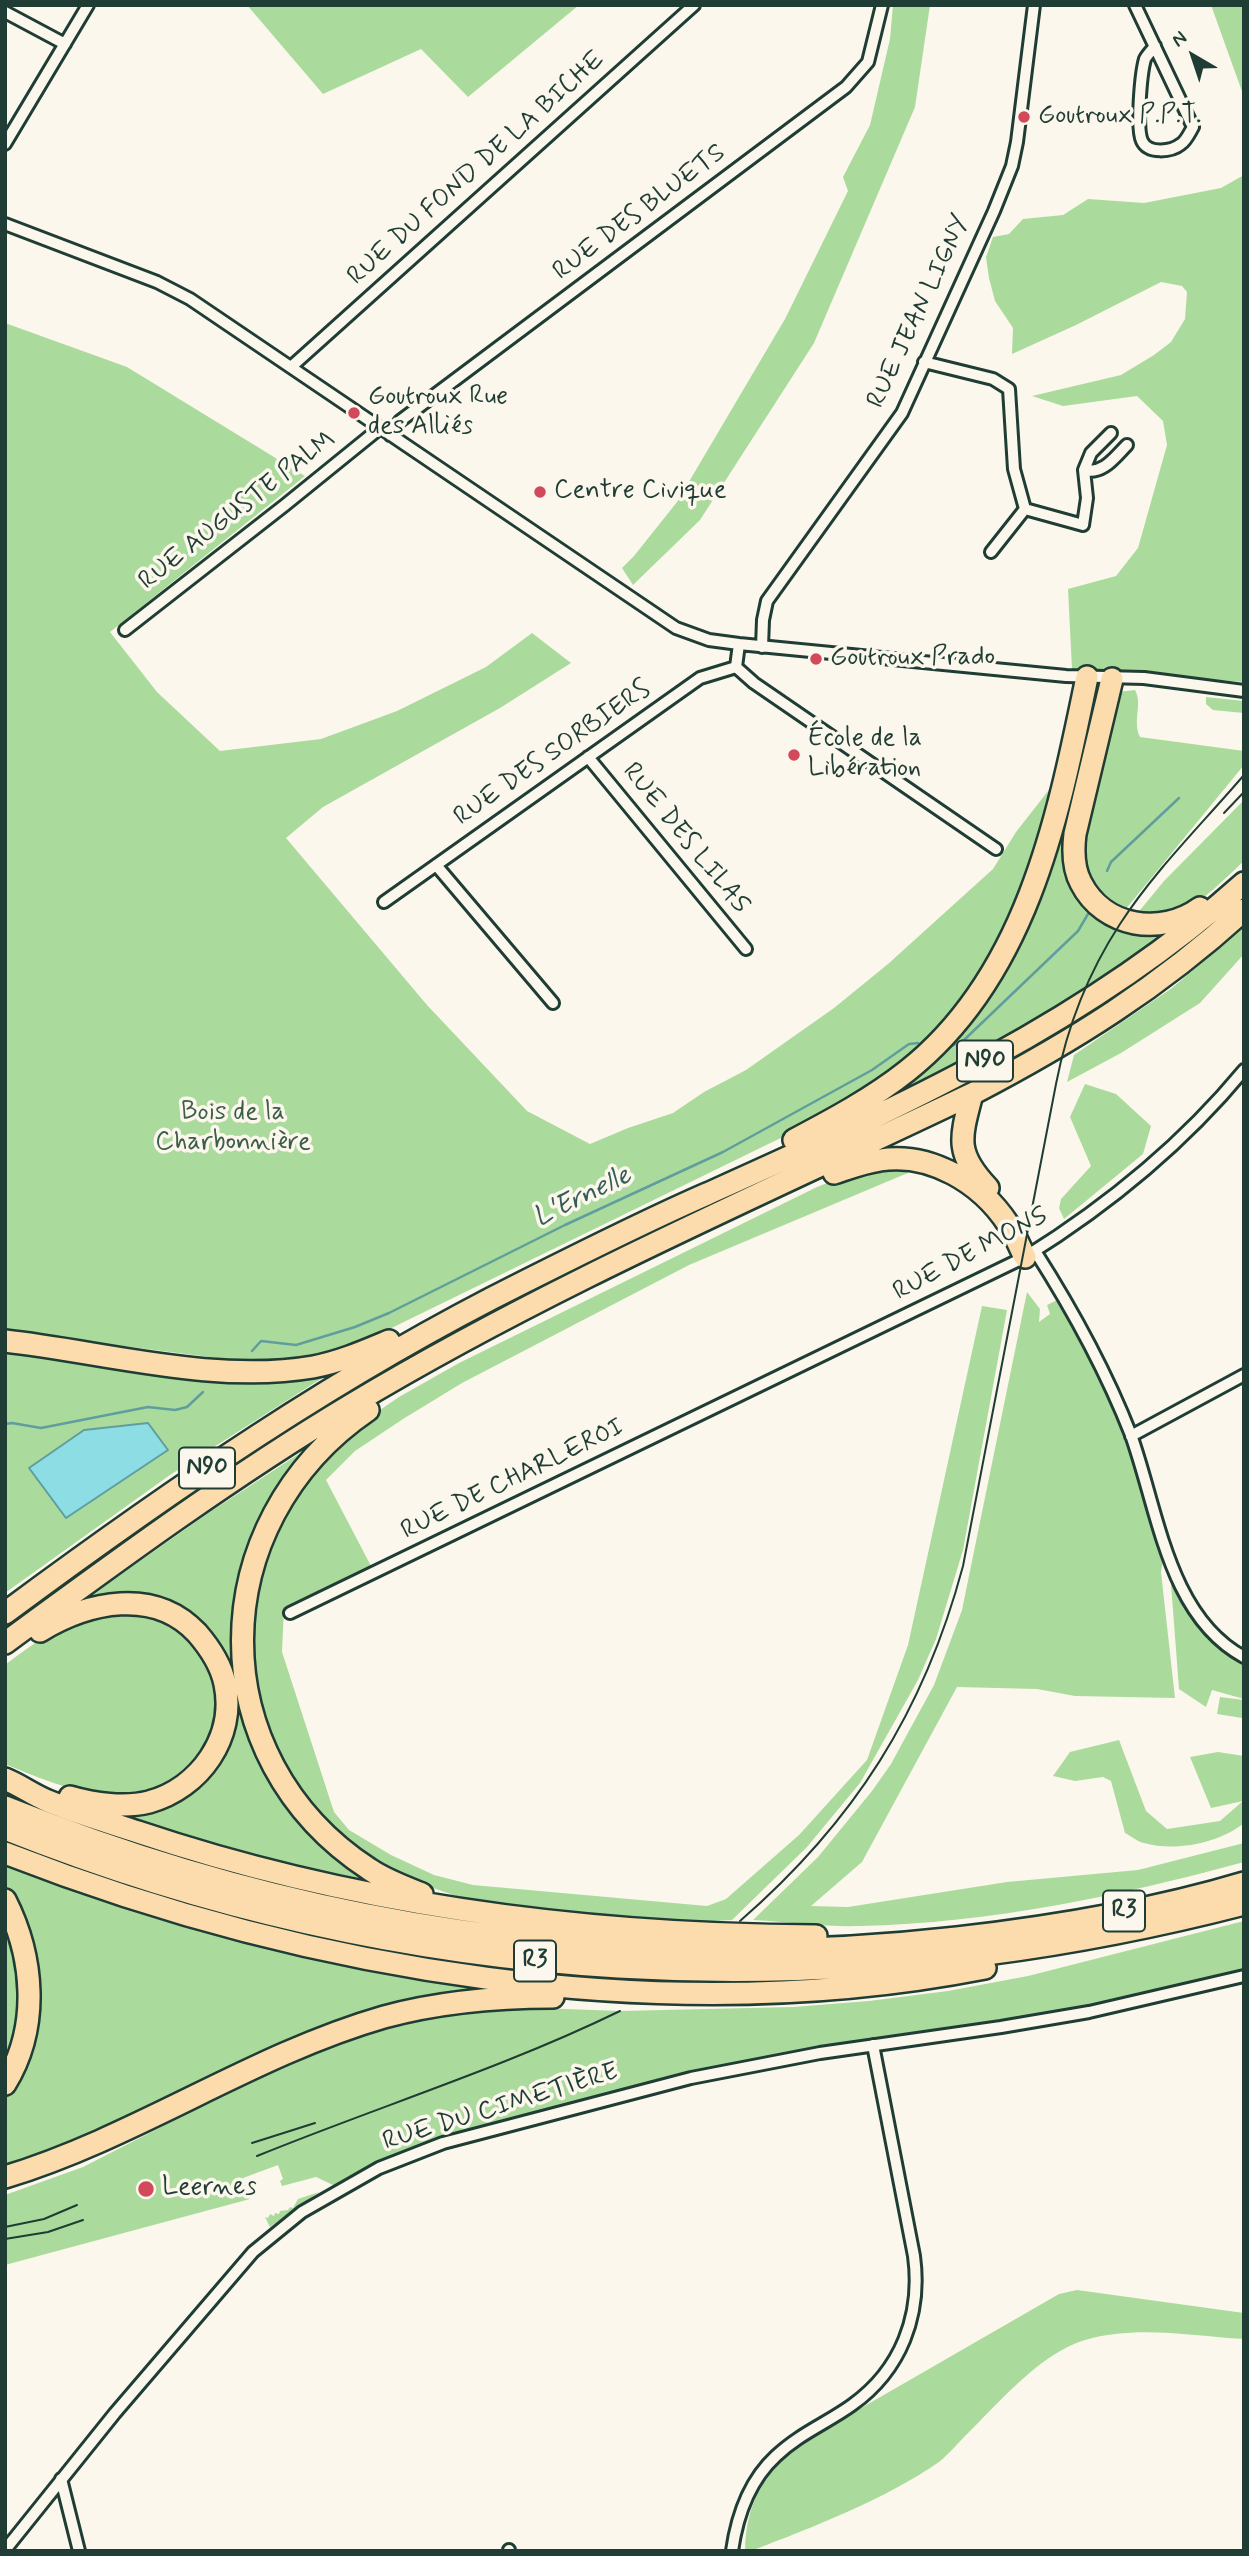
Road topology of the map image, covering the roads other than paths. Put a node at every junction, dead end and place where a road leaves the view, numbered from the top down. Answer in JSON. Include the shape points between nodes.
{"nodes":[{"id":1,"x":88,"y":5,"type":"edge"},
{"id":2,"x":694,"y":5,"type":"edge"},
{"id":3,"x":882,"y":5,"type":"edge"},
{"id":4,"x":1034,"y":5,"type":"edge"},
{"id":5,"x":1135,"y":5,"type":"edge"},
{"id":6,"x":5,"y":12,"type":"edge"},
{"id":7,"x":65,"y":44,"type":"junction"},
{"id":8,"x":1155,"y":46,"type":"junction"},
{"id":9,"x":5,"y":121,"type":"edge"},
{"id":10,"x":16,"y":127,"type":"junction"},
{"id":11,"x":5,"y":144,"type":"edge"},
{"id":12,"x":5,"y":224,"type":"edge"},
{"id":13,"x":924,"y":362,"type":"junction"},
{"id":14,"x":290,"y":367,"type":"junction"},
{"id":15,"x":380,"y":428,"type":"junction"},
{"id":16,"x":1111,"y":433,"type":"dead end"},
{"id":17,"x":390,"y":435,"type":"junction"},
{"id":18,"x":1127,"y":445,"type":"dead end"},
{"id":19,"x":1084,"y":470,"type":"junction"},
{"id":20,"x":1025,"y":509,"type":"junction"},
{"id":21,"x":991,"y":552,"type":"dead end"},
{"id":22,"x":125,"y":630,"type":"dead end"},
{"id":23,"x":739,"y":644,"type":"junction"},
{"id":24,"x":762,"y":647,"type":"junction"},
{"id":25,"x":736,"y":667,"type":"junction"},
{"id":26,"x":1087,"y":677,"type":"junction"},
{"id":27,"x":1112,"y":678,"type":"junction"},
{"id":28,"x":1244,"y":691,"type":"edge"},
{"id":29,"x":589,"y":757,"type":"junction"},
{"id":30,"x":996,"y":849,"type":"dead end"},
{"id":31,"x":436,"y":865,"type":"junction"},
{"id":32,"x":1242,"y":884,"type":"edge"},
{"id":33,"x":384,"y":902,"type":"dead end"},
{"id":34,"x":1244,"y":910,"type":"edge"},
{"id":35,"x":746,"y":949,"type":"dead end"},
{"id":36,"x":552,"y":1003,"type":"dead end"},
{"id":37,"x":1244,"y":1070,"type":"edge"},
{"id":38,"x":972,"y":1094,"type":"junction"},
{"id":39,"x":794,"y":1180,"type":"junction"},
{"id":40,"x":704,"y":1195,"type":"junction"},
{"id":41,"x":1030,"y":1254,"type":"junction"},
{"id":42,"x":419,"y":1336,"type":"junction"},
{"id":43,"x":5,"y":1341,"type":"edge"},
{"id":44,"x":417,"y":1367,"type":"junction"},
{"id":45,"x":1244,"y":1375,"type":"edge"},
{"id":46,"x":757,"y":1387,"type":"joint"},
{"id":47,"x":1131,"y":1436,"type":"junction"},
{"id":48,"x":5,"y":1612,"type":"edge"},
{"id":49,"x":290,"y":1613,"type":"dead end"},
{"id":50,"x":5,"y":1643,"type":"edge"},
{"id":51,"x":5,"y":1649,"type":"edge"},
{"id":52,"x":1244,"y":1657,"type":"edge"},
{"id":53,"x":8,"y":1780,"type":"edge"},
{"id":54,"x":5,"y":1807,"type":"edge"},
{"id":55,"x":5,"y":1829,"type":"edge"},
{"id":56,"x":5,"y":1853,"type":"edge"},
{"id":57,"x":1244,"y":1883,"type":"edge"},
{"id":58,"x":5,"y":1900,"type":"edge"},
{"id":59,"x":1244,"y":1905,"type":"edge"},
{"id":60,"x":456,"y":1908,"type":"junction"},
{"id":61,"x":1002,"y":1933,"type":"junction"},
{"id":62,"x":1081,"y":1941,"type":"junction"},
{"id":63,"x":1244,"y":1976,"type":"edge"},
{"id":64,"x":667,"y":1993,"type":"junction"},
{"id":65,"x":873,"y":2045,"type":"junction"},
{"id":66,"x":5,"y":2084,"type":"edge"},
{"id":67,"x":5,"y":2177,"type":"edge"},
{"id":68,"x":61,"y":2479,"type":"junction"},
{"id":69,"x":7,"y":2549,"type":"edge"},
{"id":70,"x":79,"y":2551,"type":"edge"},
{"id":71,"x":732,"y":2551,"type":"edge"}],
"edges":[{"from":1,"to":7,"type":"street"},
{"from":2,"to":14,"type":"street","name":"RUE DU FOND DE LA BICHE"},
{"from":3,"to":17,"type":"street","name":"RUE DES BLUETS","via":[[868,62],[846,88],[400,421]]},
{"from":4,"to":13,"type":"street","name":"RUE JEAN LIGNY","via":[[1012,166]]},
{"from":5,"to":8,"type":"street"},
{"from":6,"to":7,"type":"street"},
{"from":7,"to":10,"type":"street"},
{"from":8,"to":8,"type":"street","via":[[1193,127],[1182,144],[1169,150],[1156,150],[1141,140],[1139,109],[1146,58]]},
{"from":9,"to":10,"type":"street"},
{"from":10,"to":11,"type":"street"},
{"from":12,"to":14,"type":"street","via":[[157,282]]},
{"from":13,"to":20,"type":"street","via":[[993,379],[1009,389],[1014,469]]},
{"from":13,"to":24,"type":"street","name":"RUE JEAN LIGNY","via":[[902,413],[767,601]]},
{"from":14,"to":15,"type":"street"},
{"from":15,"to":17,"type":"street"},
{"from":15,"to":22,"type":"street","name":"RUE AUGUSTE PALM"},
{"from":16,"to":19,"type":"street","via":[[1091,453]]},
{"from":17,"to":23,"type":"street","via":[[676,628],[709,640]]},
{"from":18,"to":19,"type":"street","via":[[1104,467]]},
{"from":19,"to":20,"type":"street","via":[[1087,498],[1083,525]]},
{"from":20,"to":21,"type":"street"},
{"from":23,"to":24,"type":"street"},
{"from":23,"to":25,"type":"street"},
{"from":24,"to":26,"type":"street"},
{"from":25,"to":29,"type":"street","name":"RUE DES SORBIERS","via":[[700,678]]},
{"from":25,"to":30,"type":"street"},
{"from":26,"to":27,"type":"street"},
{"from":26,"to":40,"type":"highway","via":[[1055,821],[1030,898],[990,976],[967,1009],[909,1069],[879,1091],[727,1176]]},
{"from":27,"to":28,"type":"street"},
{"from":27,"to":32,"type":"highway","via":[[1075,834],[1080,883],[1113,915],[1144,926],[1182,919]]},
{"from":29,"to":31,"type":"street","name":"RUE DES SORBIERS"},
{"from":29,"to":35,"type":"street","name":"RUE DES LILAS"},
{"from":31,"to":33,"type":"street","name":"RUE DES SORBIERS"},
{"from":31,"to":36,"type":"street"},
{"from":32,"to":40,"type":"highway","number":"N90","via":[[1117,982],[1030,1037]]},
{"from":34,"to":38,"type":"highway","number":"N90","via":[[1130,1002],[1041,1058]]},
{"from":37,"to":41,"type":"street","name":"RUE DE MONS","via":[[1168,1152]]},
{"from":38,"to":39,"type":"highway","number":"N90"},
{"from":38,"to":41,"type":"highway","via":[[962,1149],[971,1170],[1001,1200]]},
{"from":39,"to":41,"type":"highway","via":[[821,1178],[882,1159],[932,1164],[975,1187]]},
{"from":39,"to":44,"type":"highway","number":"N90","via":[[496,1323]]},
{"from":40,"to":42,"type":"highway","number":"N90"},
{"from":41,"to":46,"type":"street","name":"RUE DE MONS"},
{"from":41,"to":47,"type":"street","via":[[1078,1321]]},
{"from":42,"to":43,"type":"highway","via":[[397,1338],[315,1367],[271,1371],[193,1368]]},
{"from":42,"to":48,"type":"highway","number":"N90","via":[[193,1477]]},
{"from":44,"to":50,"type":"highway","number":"N90","via":[[270,1456]]},
{"from":44,"to":60,"type":"highway","via":[[387,1397],[329,1438],[286,1491],[258,1546],[250,1577],[244,1607],[244,1672],[261,1739],[294,1798],[317,1826],[370,1870]]},
{"from":45,"to":47,"type":"street"},
{"from":46,"to":49,"type":"street","name":"RUE DE CHARLEROI"},
{"from":47,"to":52,"type":"street","via":[[1172,1570],[1196,1616],[1215,1637]]},
{"from":51,"to":53,"type":"highway","via":[[84,1609],[138,1603],[187,1623],[219,1664],[226,1686],[226,1714],[213,1757],[177,1791],[149,1802],[120,1805],[85,1801]]},
{"from":53,"to":60,"type":"highway","via":[[47,1801],[179,1846],[271,1872]]},
{"from":54,"to":61,"type":"highway","number":"R3","via":[[171,1867],[362,1915],[461,1931],[661,1950],[758,1951],[839,1949]]},
{"from":55,"to":62,"type":"highway","number":"R3","via":[[164,1886],[262,1914],[362,1936],[562,1964],[663,1971],[840,1969],[922,1963]]},
{"from":56,"to":64,"type":"highway","via":[[157,1907],[352,1955],[507,1981]]},
{"from":57,"to":61,"type":"highway","number":"R3"},
{"from":58,"to":66,"type":"highway","via":[[27,1955],[30,1992],[26,2040]]},
{"from":59,"to":62,"type":"highway","number":"R3"},
{"from":60,"to":61,"type":"highway","via":[[712,1933],[842,1936],[973,1926]]},
{"from":62,"to":64,"type":"highway","via":[[1030,1959],[931,1978],[779,1992]]},
{"from":63,"to":65,"type":"street","name":"RUE DU CIMETIÈRE","via":[[1102,2009]]},
{"from":64,"to":67,"type":"highway","via":[[638,1998],[517,1997],[430,2007],[383,2018],[294,2050],[58,2160]]},
{"from":65,"to":68,"type":"street","name":"RUE DU CIMETIÈRE","via":[[620,2095],[443,2143],[350,2182],[302,2212],[253,2252]]},
{"from":65,"to":71,"type":"street","via":[[914,2256],[914,2312],[904,2342],[882,2378],[850,2406],[789,2444],[765,2468],[743,2506]]},
{"from":68,"to":69,"type":"street","name":"RUE DU CIMETIÈRE"},
{"from":68,"to":70,"type":"street"}]}
